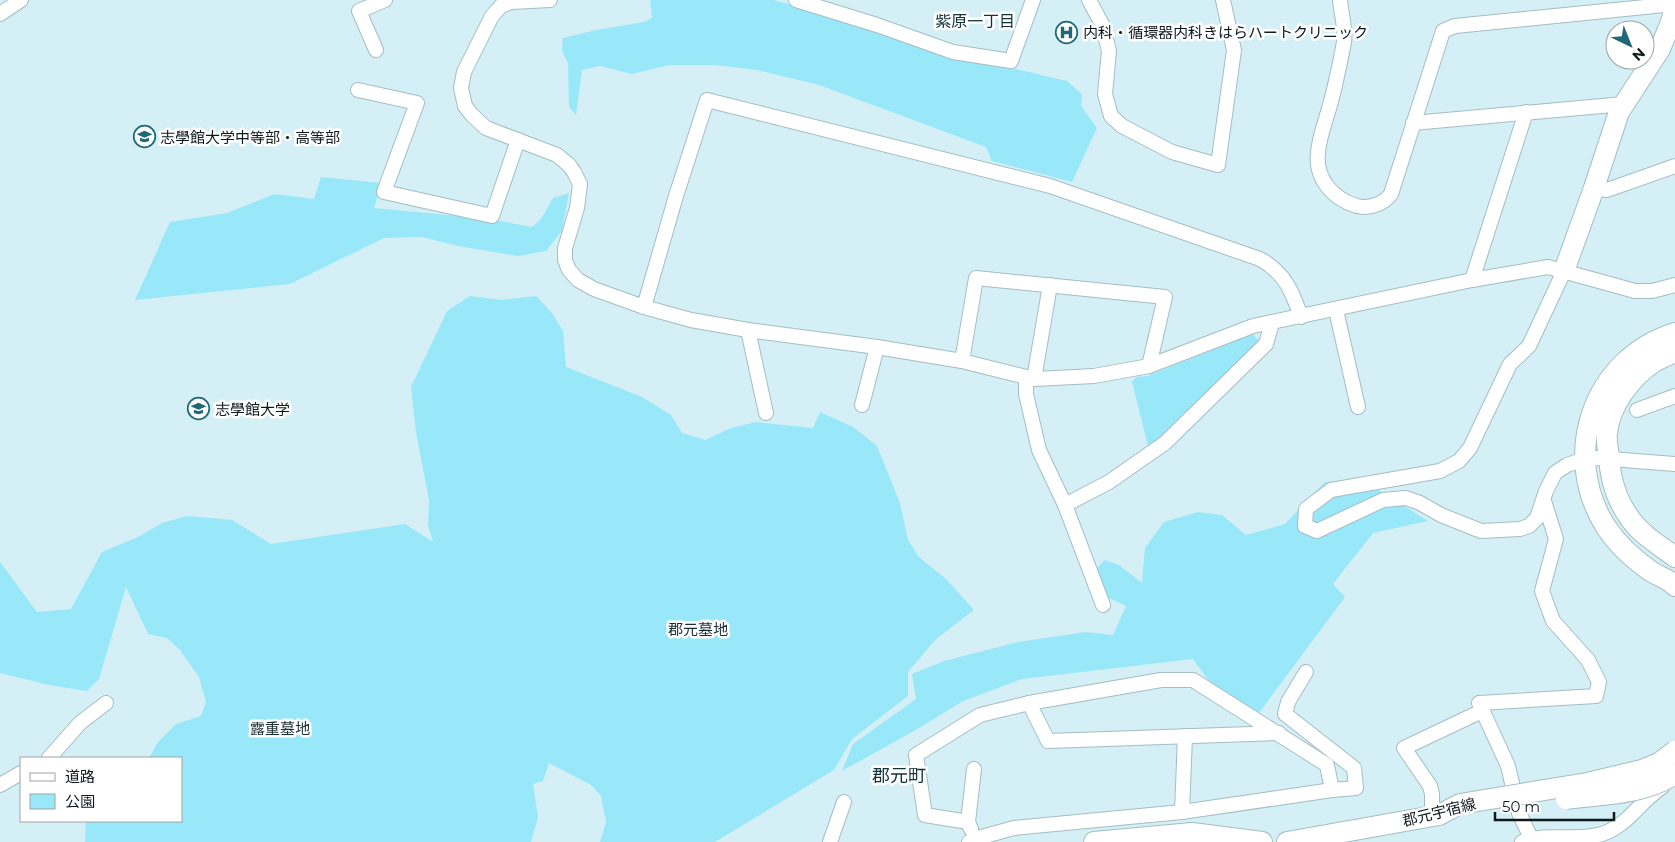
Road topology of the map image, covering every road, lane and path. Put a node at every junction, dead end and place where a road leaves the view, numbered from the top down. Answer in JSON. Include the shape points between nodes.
{"nodes":[{"id":1,"x":21,"y":0,"type":"edge"},
{"id":2,"x":385,"y":0,"type":"edge"},
{"id":3,"x":550,"y":0,"type":"edge"},
{"id":4,"x":796,"y":0,"type":"edge"},
{"id":5,"x":1033,"y":0,"type":"edge"},
{"id":6,"x":1089,"y":0,"type":"edge"},
{"id":7,"x":1224,"y":0,"type":"edge"},
{"id":8,"x":1340,"y":0,"type":"edge"},
{"id":9,"x":1675,"y":6,"type":"edge"},
{"id":10,"x":0,"y":14,"type":"edge"},
{"id":11,"x":376,"y":50,"type":"dead end"},
{"id":12,"x":358,"y":90,"type":"dead end"},
{"id":13,"x":1624,"y":104,"type":"junction"},
{"id":14,"x":1526,"y":112,"type":"junction"},
{"id":15,"x":1413,"y":123,"type":"junction"},
{"id":16,"x":518,"y":140,"type":"junction"},
{"id":17,"x":1675,"y":166,"type":"edge"},
{"id":18,"x":1594,"y":188,"type":"junction"},
{"id":19,"x":1564,"y":271,"type":"junction"},
{"id":20,"x":1472,"y":280,"type":"junction"},
{"id":21,"x":1675,"y":285,"type":"edge"},
{"id":22,"x":1050,"y":286,"type":"junction"},
{"id":23,"x":644,"y":307,"type":"junction"},
{"id":24,"x":1336,"y":310,"type":"junction"},
{"id":25,"x":1301,"y":317,"type":"junction"},
{"id":26,"x":1272,"y":323,"type":"junction"},
{"id":27,"x":748,"y":330,"type":"junction"},
{"id":28,"x":1675,"y":332,"type":"edge"},
{"id":29,"x":878,"y":347,"type":"junction"},
{"id":30,"x":1675,"y":352,"type":"edge"},
{"id":31,"x":962,"y":361,"type":"junction"},
{"id":32,"x":1149,"y":366,"type":"junction"},
{"id":33,"x":1030,"y":379,"type":"junction"},
{"id":34,"x":1675,"y":396,"type":"edge"},
{"id":35,"x":862,"y":405,"type":"dead end"},
{"id":36,"x":1358,"y":407,"type":"dead end"},
{"id":37,"x":1637,"y":410,"type":"dead end"},
{"id":38,"x":766,"y":413,"type":"dead end"},
{"id":39,"x":1609,"y":459,"type":"junction"},
{"id":40,"x":1585,"y":460,"type":"junction"},
{"id":41,"x":1675,"y":464,"type":"edge"},
{"id":42,"x":1544,"y":501,"type":"junction"},
{"id":43,"x":1065,"y":505,"type":"junction"},
{"id":44,"x":1675,"y":557,"type":"edge"},
{"id":45,"x":1673,"y":584,"type":"edge"},
{"id":46,"x":1103,"y":605,"type":"dead end"},
{"id":47,"x":1306,"y":672,"type":"dead end"},
{"id":48,"x":106,"y":703,"type":"dead end"},
{"id":49,"x":1029,"y":703,"type":"junction"},
{"id":50,"x":1482,"y":711,"type":"junction"},
{"id":51,"x":1279,"y":733,"type":"junction"},
{"id":52,"x":1185,"y":736,"type":"junction"},
{"id":53,"x":1675,"y":750,"type":"edge"},
{"id":54,"x":50,"y":757,"type":"edge"},
{"id":55,"x":974,"y":769,"type":"dead end"},
{"id":56,"x":20,"y":774,"type":"edge"},
{"id":57,"x":1675,"y":774,"type":"edge"},
{"id":58,"x":1675,"y":778,"type":"edge"},
{"id":59,"x":0,"y":785,"type":"edge"},
{"id":60,"x":1332,"y":790,"type":"junction"},
{"id":61,"x":844,"y":802,"type":"dead end"},
{"id":62,"x":1182,"y":812,"type":"junction"},
{"id":63,"x":1435,"y":816,"type":"junction"},
{"id":64,"x":968,"y":822,"type":"junction"},
{"id":65,"x":1526,"y":840,"type":"edge"},
{"id":66,"x":972,"y":841,"type":"edge"},
{"id":67,"x":830,"y":842,"type":"edge"},
{"id":68,"x":1094,"y":842,"type":"edge"},
{"id":69,"x":1262,"y":842,"type":"edge"},
{"id":70,"x":1286,"y":842,"type":"edge"}],
"edges":[{"from":1,"to":10,"type":"street"},
{"from":2,"to":11,"type":"street","via":[[359,12]]},
{"from":3,"to":16,"type":"street","via":[[510,2],[500,6],[464,72],[461,88],[465,106],[472,116],[486,128]]},
{"from":4,"to":5,"type":"street","via":[[953,52],[1011,61]]},
{"from":6,"to":7,"type":"street","via":[[1103,26],[1109,50],[1105,94],[1111,116],[1122,126],[1172,152],[1218,165],[1234,50]]},
{"from":8,"to":15,"type":"street","via":[[1344,39],[1318,153],[1324,183],[1335,196],[1350,204],[1361,207],[1382,203],[1391,194]]},
{"from":9,"to":13,"type":"street","via":[[1660,49]]},
{"from":9,"to":15,"type":"street","via":[[1455,26],[1443,31]]},
{"from":12,"to":16,"type":"street","via":[[417,102],[384,192],[492,216]]},
{"from":13,"to":14,"type":"street"},
{"from":13,"to":18,"type":"street"},
{"from":14,"to":15,"type":"street"},
{"from":14,"to":20,"type":"street"},
{"from":16,"to":23,"type":"street","via":[[557,155],[569,165],[580,184],[577,208],[565,248],[569,270],[578,280],[594,289]]},
{"from":17,"to":18,"type":"street","via":[[1607,190]]},
{"from":18,"to":19,"type":"street"},
{"from":19,"to":20,"type":"street","via":[[1548,267]]},
{"from":19,"to":21,"type":"street","via":[[1635,290],[1652,291]]},
{"from":19,"to":42,"type":"street","via":[[1529,346],[1510,364],[1470,448],[1459,461],[1440,471],[1331,490],[1306,509],[1305,526],[1317,531],[1383,500],[1406,498],[1481,531],[1520,529],[1537,518]]},
{"from":20,"to":24,"type":"street"},
{"from":22,"to":31,"type":"street","via":[[976,278]]},
{"from":22,"to":32,"type":"street","via":[[1164,297]]},
{"from":22,"to":33,"type":"street"},
{"from":23,"to":25,"type":"street","via":[[707,100],[1050,186],[1260,259],[1282,277],[1291,290]]},
{"from":23,"to":27,"type":"street","via":[[691,320]]},
{"from":24,"to":25,"type":"street"},
{"from":24,"to":36,"type":"street"},
{"from":25,"to":26,"type":"street"},
{"from":26,"to":32,"type":"street","via":[[1253,326]]},
{"from":26,"to":43,"type":"street","via":[[1266,344],[1165,443],[1109,482]]},
{"from":27,"to":29,"type":"street"},
{"from":27,"to":38,"type":"street"},
{"from":28,"to":40,"type":"street","via":[[1642,347],[1604,386],[1591,416]]},
{"from":29,"to":31,"type":"street"},
{"from":29,"to":35,"type":"street"},
{"from":30,"to":39,"type":"street","via":[[1655,362],[1624,392],[1608,429]]},
{"from":31,"to":33,"type":"street"},
{"from":32,"to":33,"type":"street","via":[[1094,376]]},
{"from":33,"to":43,"type":"street","via":[[1026,394],[1039,450]]},
{"from":34,"to":37,"type":"street"},
{"from":39,"to":40,"type":"street"},
{"from":39,"to":41,"type":"street"},
{"from":39,"to":44,"type":"street","via":[[1613,484],[1630,519]]},
{"from":40,"to":42,"type":"street","via":[[1567,465],[1555,473]]},
{"from":40,"to":45,"type":"street","via":[[1586,478],[1598,514],[1607,528],[1651,571]]},
{"from":42,"to":50,"type":"street","via":[[1556,540],[1542,591],[1553,621],[1588,660],[1599,682],[1596,696],[1479,703]]},
{"from":43,"to":46,"type":"street"},
{"from":47,"to":60,"type":"street","via":[[1288,702],[1285,714],[1354,768],[1356,788]]},
{"from":48,"to":54,"type":"street","via":[[80,723]]},
{"from":49,"to":51,"type":"street","via":[[1161,680],[1193,680]]},
{"from":49,"to":52,"type":"street","via":[[1048,741]]},
{"from":49,"to":64,"type":"street","via":[[980,715],[916,755],[925,815]]},
{"from":50,"to":63,"type":"street","via":[[1404,748],[1430,786]]},
{"from":50,"to":65,"type":"street","via":[[1508,766]]},
{"from":51,"to":52,"type":"street"},
{"from":51,"to":60,"type":"street","via":[[1327,764]]},
{"from":52,"to":62,"type":"street"},
{"from":53,"to":63,"type":"street","name":"郡元宇宿線","bridge":true,"via":[[1659,763],[1642,770],[1587,783],[1460,804]]},
{"from":55,"to":64,"type":"street"},
{"from":56,"to":59,"type":"street"},
{"from":57,"to":63,"type":"street","bridge":true,"via":[[1655,785],[1636,790],[1454,817]]},
{"from":58,"to":65,"type":"street","via":[[1649,795],[1625,823],[1602,834]]},
{"from":60,"to":62,"type":"street"},
{"from":61,"to":67,"type":"street"},
{"from":62,"to":66,"type":"street","via":[[1014,828]]},
{"from":63,"to":70,"type":"street","name":"郡元宇宿線"},
{"from":64,"to":66,"type":"street"},
{"from":68,"to":69,"type":"street","via":[[1192,833]]}]}
